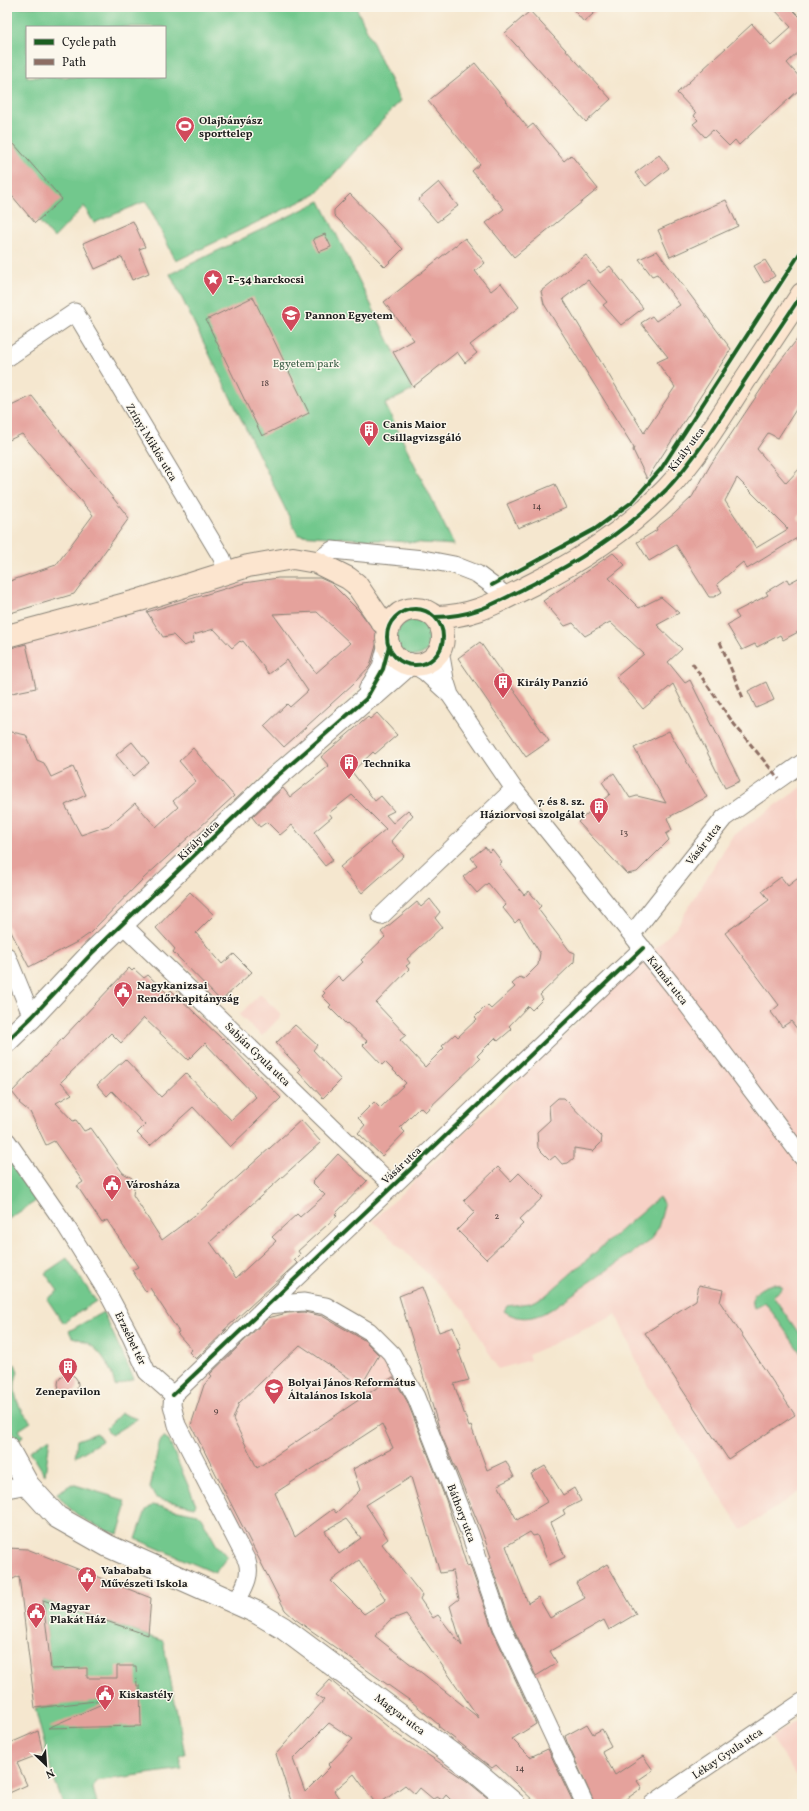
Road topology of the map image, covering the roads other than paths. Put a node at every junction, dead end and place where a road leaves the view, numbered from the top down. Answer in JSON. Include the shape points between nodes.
{"nodes":[{"id":1,"x":802,"y":294,"type":"edge"},
{"id":2,"x":7,"y":358,"type":"edge"},
{"id":3,"x":316,"y":562,"type":"junction"},
{"id":4,"x":227,"y":573,"type":"junction"},
{"id":5,"x":356,"y":584,"type":"junction"},
{"id":6,"x":500,"y":591,"type":"junction"},
{"id":7,"x":410,"y":610,"type":"junction"},
{"id":8,"x":479,"y":611,"type":"junction"},
{"id":9,"x":435,"y":617,"type":"junction"},
{"id":10,"x":7,"y":636,"type":"edge"},
{"id":11,"x":388,"y":637,"type":"junction"},
{"id":12,"x":441,"y":646,"type":"junction"},
{"id":13,"x":411,"y":665,"type":"junction"},
{"id":14,"x":450,"y":695,"type":"junction"},
{"id":15,"x":366,"y":699,"type":"junction"},
{"id":16,"x":796,"y":767,"type":"edge"},
{"id":17,"x":514,"y":789,"type":"junction"},
{"id":18,"x":381,"y":916,"type":"dead end"},
{"id":19,"x":123,"y":925,"type":"junction"},
{"id":20,"x":632,"y":934,"type":"junction"},
{"id":21,"x":642,"y":948,"type":"junction"},
{"id":22,"x":7,"y":956,"type":"edge"},
{"id":23,"x":32,"y":1017,"type":"junction"},
{"id":24,"x":7,"y":1041,"type":"edge"},
{"id":25,"x":7,"y":1141,"type":"edge"},
{"id":26,"x":802,"y":1157,"type":"edge"},
{"id":27,"x":392,"y":1185,"type":"junction"},
{"id":28,"x":267,"y":1305,"type":"junction"},
{"id":29,"x":173,"y":1395,"type":"junction"},
{"id":30,"x":7,"y":1447,"type":"edge"},
{"id":31,"x":28,"y":1485,"type":"junction"},
{"id":32,"x":7,"y":1489,"type":"edge"},
{"id":33,"x":236,"y":1603,"type":"junction"},
{"id":34,"x":802,"y":1702,"type":"edge"},
{"id":35,"x":514,"y":1804,"type":"edge"},
{"id":36,"x":585,"y":1804,"type":"edge"},
{"id":37,"x":652,"y":1804,"type":"edge"}],
"edges":[{"from":1,"to":6,"type":"main road","name":"Király utca","via":[[702,445],[666,490],[608,539],[567,566]]},
{"from":2,"to":4,"type":"street","name":"Zrínyi Miklós utca","via":[[75,312],[222,558]]},
{"from":3,"to":4,"type":"main road","via":[[299,558],[280,560]]},
{"from":3,"to":5,"type":"main road","via":[[337,571]]},
{"from":3,"to":6,"type":"street","via":[[332,550],[423,559],[466,568]]},
{"from":4,"to":10,"type":"main road","via":[[140,600]]},
{"from":5,"to":7,"type":"main road","via":[[368,589],[387,605]]},
{"from":5,"to":11,"type":"main road","via":[[382,622]]},
{"from":6,"to":8,"type":"main road","name":"Király utca"},
{"from":7,"to":9,"type":"main road","via":[[423,611]]},
{"from":7,"to":11,"type":"main road","via":[[397,616]]},
{"from":8,"to":9,"type":"main road","name":"Király utca"},
{"from":8,"to":12,"type":"main road","name":"Király utca","via":[[467,624],[453,632]]},
{"from":9,"to":12,"type":"main road","via":[[442,629]]},
{"from":11,"to":13,"type":"main road","via":[[396,658]]},
{"from":11,"to":15,"type":"street","name":"Király utca","via":[[384,669]]},
{"from":12,"to":13,"type":"main road","via":[[431,660]]},
{"from":12,"to":14,"type":"street","name":"Kalmár utca","via":[[442,669]]},
{"from":13,"to":14,"type":"street","name":"Kalmár utca","via":[[429,676]]},
{"from":13,"to":15,"type":"street","name":"Király utca"},
{"from":14,"to":17,"type":"street","name":"Kalmár utca"},
{"from":15,"to":19,"type":"street","name":"Király utca","via":[[275,778]]},
{"from":16,"to":20,"type":"street","name":"Vásár utca","via":[[724,818]]},
{"from":17,"to":18,"type":"street"},
{"from":17,"to":20,"type":"street","name":"Kalmár utca"},
{"from":19,"to":23,"type":"street","name":"Király utca","via":[[93,952]]},
{"from":19,"to":27,"type":"street","name":"Sabján Gyula utca"},
{"from":20,"to":21,"type":"street","name":"Kalmár utca"},
{"from":21,"to":26,"type":"street","name":"Kalmár utca","via":[[683,998]]},
{"from":21,"to":27,"type":"street","name":"Vásár utca"},
{"from":22,"to":23,"type":"street"},
{"from":23,"to":24,"type":"street","name":"Király utca"},
{"from":25,"to":29,"type":"street","name":"Erzsébet tér","via":[[108,1292],[147,1372]]},
{"from":27,"to":28,"type":"street","name":"Vásár utca"},
{"from":28,"to":29,"type":"street","name":"Vásár utca"},
{"from":28,"to":36,"type":"street","name":"Báthory utca","via":[[304,1302],[326,1306],[369,1331],[392,1354],[418,1404],[470,1534],[502,1626]]},
{"from":29,"to":33,"type":"street","via":[[172,1405],[177,1425],[250,1570]]},
{"from":30,"to":31,"type":"street"},
{"from":31,"to":32,"type":"street"},
{"from":31,"to":33,"type":"street","via":[[57,1517],[71,1526],[108,1546]]},
{"from":33,"to":35,"type":"street","name":"Magyar utca","via":[[283,1628],[476,1772]]},
{"from":34,"to":37,"type":"street","name":"Lékay Gyula utca"}]}
